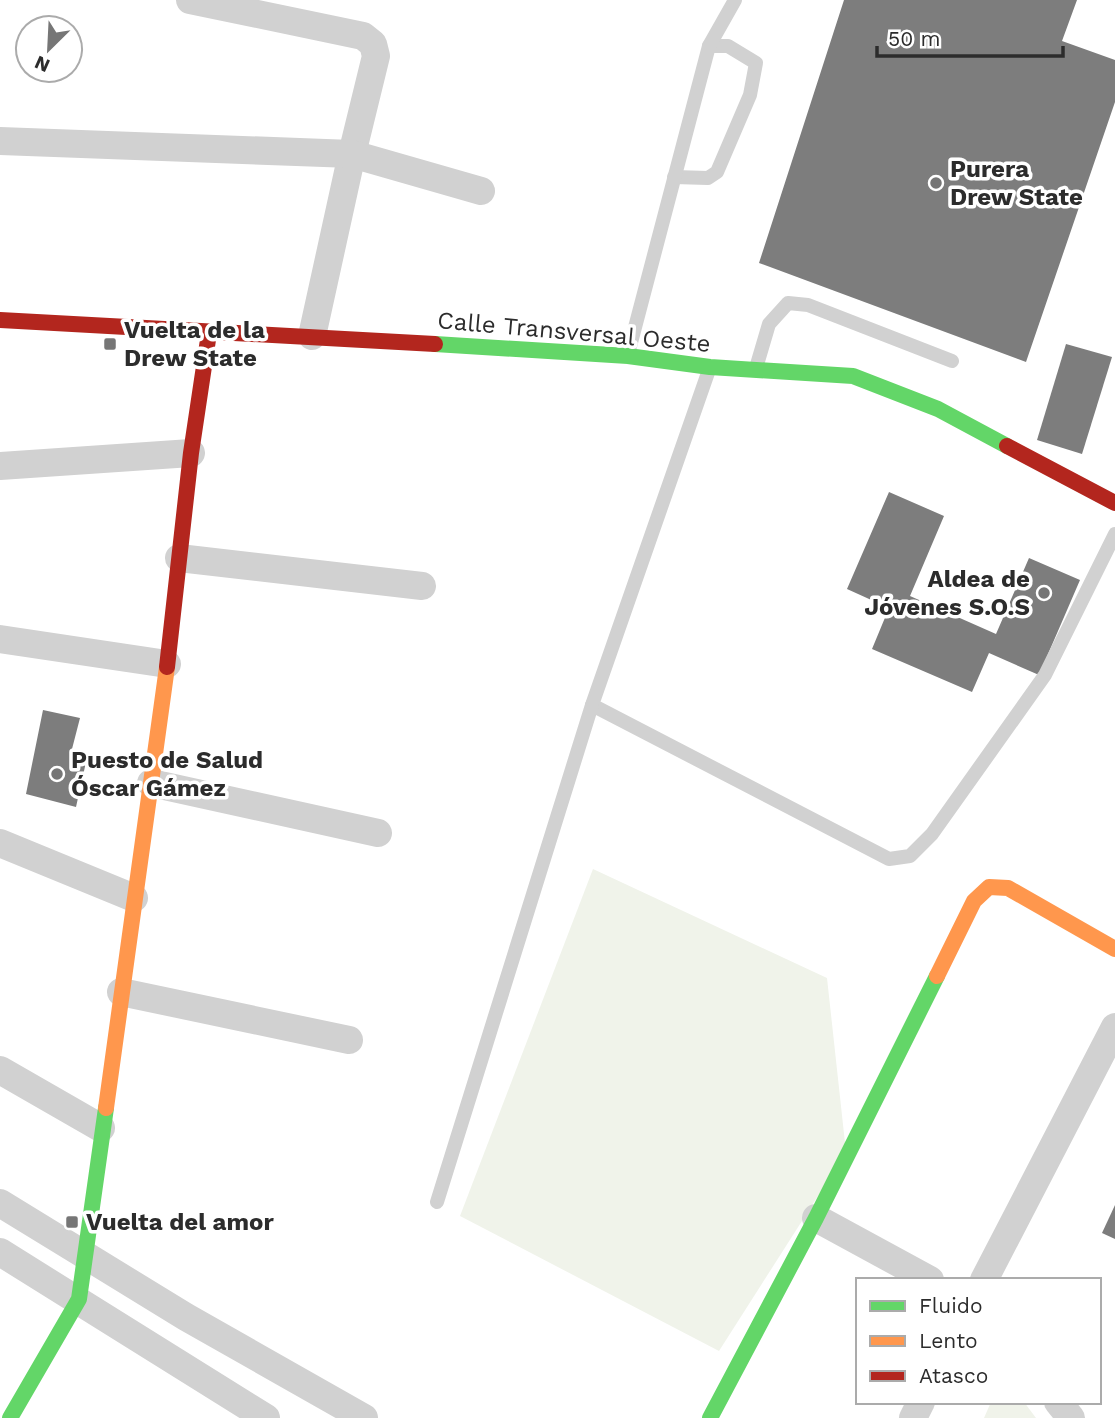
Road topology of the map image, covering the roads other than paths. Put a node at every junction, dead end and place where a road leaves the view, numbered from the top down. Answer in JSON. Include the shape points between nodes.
{"nodes":[{"id":1,"x":190,"y":0,"type":"edge"},
{"id":2,"x":735,"y":0,"type":"edge"},
{"id":3,"x":225,"y":4,"type":"edge"},
{"id":4,"x":709,"y":46,"type":"junction"},
{"id":5,"x":0,"y":141,"type":"edge"},
{"id":6,"x":352,"y":154,"type":"junction"},
{"id":7,"x":674,"y":177,"type":"junction"},
{"id":8,"x":481,"y":191,"type":"dead end"},
{"id":9,"x":0,"y":320,"type":"edge"},
{"id":10,"x":209,"y":333,"type":"junction"},
{"id":11,"x":312,"y":336,"type":"junction"},
{"id":12,"x":628,"y":356,"type":"junction"},
{"id":13,"x":952,"y":361,"type":"dead end"},
{"id":14,"x":710,"y":367,"type":"junction"},
{"id":15,"x":755,"y":370,"type":"junction"},
{"id":16,"x":191,"y":453,"type":"junction"},
{"id":17,"x":0,"y":466,"type":"edge"},
{"id":18,"x":1115,"y":503,"type":"edge"},
{"id":19,"x":1115,"y":534,"type":"edge"},
{"id":20,"x":179,"y":558,"type":"junction"},
{"id":21,"x":422,"y":586,"type":"dead end"},
{"id":22,"x":0,"y":639,"type":"edge"},
{"id":23,"x":167,"y":664,"type":"junction"},
{"id":24,"x":592,"y":705,"type":"junction"},
{"id":25,"x":151,"y":783,"type":"junction"},
{"id":26,"x":378,"y":832,"type":"dead end"},
{"id":27,"x":0,"y":843,"type":"edge"},
{"id":28,"x":134,"y":898,"type":"junction"},
{"id":29,"x":1115,"y":949,"type":"edge"},
{"id":30,"x":121,"y":992,"type":"junction"},
{"id":31,"x":1115,"y":1027,"type":"edge"},
{"id":32,"x":349,"y":1040,"type":"dead end"},
{"id":33,"x":0,"y":1070,"type":"edge"},
{"id":34,"x":101,"y":1128,"type":"junction"},
{"id":35,"x":438,"y":1202,"type":"dead end"},
{"id":36,"x":0,"y":1203,"type":"edge"},
{"id":37,"x":816,"y":1218,"type":"junction"},
{"id":38,"x":0,"y":1252,"type":"edge"},
{"id":39,"x":85,"y":1254,"type":"junction"},
{"id":40,"x":926,"y":1278,"type":"edge"},
{"id":41,"x":986,"y":1278,"type":"edge"},
{"id":42,"x":79,"y":1299,"type":"junction"},
{"id":43,"x":1060,"y":1404,"type":"edge"},
{"id":44,"x":10,"y":1418,"type":"edge"},
{"id":45,"x":266,"y":1418,"type":"edge"},
{"id":46,"x":364,"y":1418,"type":"edge"},
{"id":47,"x":710,"y":1418,"type":"edge"},
{"id":48,"x":1071,"y":1418,"type":"edge"}],
"edges":[{"from":1,"to":3,"type":"street"},
{"from":2,"to":4,"type":"lane"},
{"from":3,"to":6,"type":"street","via":[[363,36],[373,44],[376,56]]},
{"from":4,"to":7,"type":"lane"},
{"from":4,"to":7,"type":"lane","via":[[727,46],[756,63],[750,95],[717,172],[708,178]]},
{"from":5,"to":6,"type":"street"},
{"from":6,"to":8,"type":"street"},
{"from":6,"to":11,"type":"street"},
{"from":7,"to":12,"type":"lane"},
{"from":9,"to":10,"type":"street","name":"Calle Transversal Oeste"},
{"from":10,"to":11,"type":"street","name":"Calle Transversal Oeste"},
{"from":10,"to":16,"type":"street"},
{"from":11,"to":12,"type":"street","name":"Calle Transversal Oeste"},
{"from":12,"to":14,"type":"street","name":"Calle Transversal Oeste"},
{"from":13,"to":15,"type":"lane","via":[[808,305],[789,303],[769,324]]},
{"from":14,"to":15,"type":"street","name":"Calle Transversal Oeste"},
{"from":14,"to":24,"type":"lane"},
{"from":15,"to":18,"type":"street","name":"Calle Transversal Oeste","via":[[853,376],[938,409]]},
{"from":16,"to":17,"type":"street"},
{"from":16,"to":20,"type":"street"},
{"from":19,"to":24,"type":"lane","via":[[1045,675],[932,834],[909,856],[889,859]]},
{"from":20,"to":21,"type":"street"},
{"from":20,"to":23,"type":"street"},
{"from":22,"to":23,"type":"street"},
{"from":23,"to":25,"type":"street"},
{"from":24,"to":35,"type":"lane"},
{"from":25,"to":26,"type":"street"},
{"from":25,"to":28,"type":"street"},
{"from":27,"to":28,"type":"street"},
{"from":28,"to":30,"type":"street"},
{"from":29,"to":37,"type":"street","via":[[1008,888],[989,887],[974,901]]},
{"from":30,"to":32,"type":"street"},
{"from":30,"to":34,"type":"street"},
{"from":31,"to":41,"type":"street"},
{"from":33,"to":34,"type":"street"},
{"from":34,"to":39,"type":"street"},
{"from":36,"to":39,"type":"street"},
{"from":37,"to":40,"type":"street"},
{"from":37,"to":47,"type":"street"},
{"from":38,"to":42,"type":"street"},
{"from":39,"to":42,"type":"street"},
{"from":39,"to":46,"type":"street"},
{"from":42,"to":44,"type":"street"},
{"from":42,"to":45,"type":"street"},
{"from":43,"to":48,"type":"street"}]}
